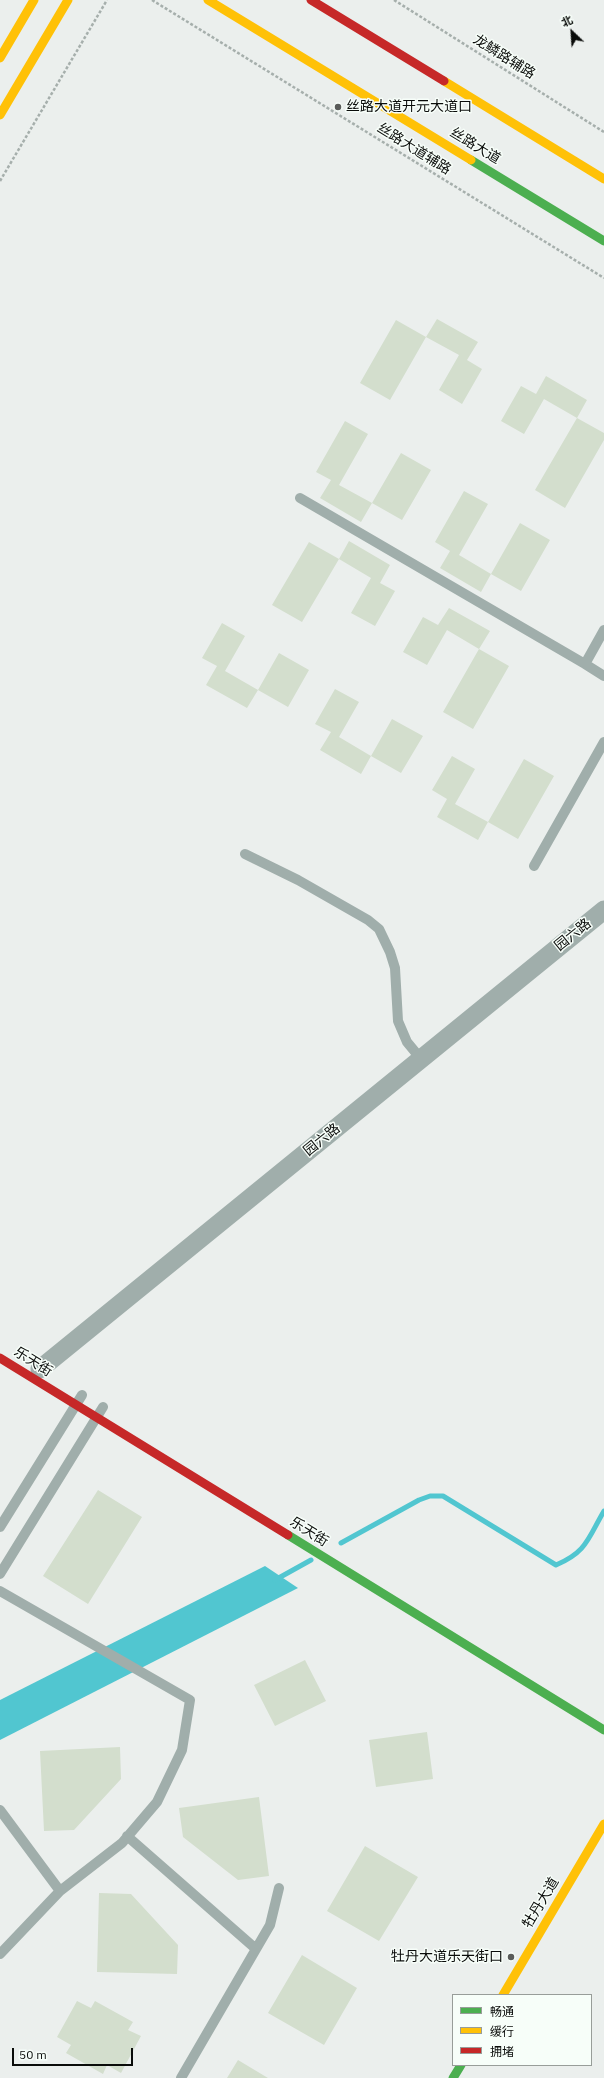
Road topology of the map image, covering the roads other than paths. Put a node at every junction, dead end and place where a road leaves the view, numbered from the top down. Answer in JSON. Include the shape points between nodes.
{"nodes":[{"id":1,"x":34,"y":0,"type":"edge"},
{"id":2,"x":68,"y":0,"type":"edge"},
{"id":3,"x":208,"y":0,"type":"edge"},
{"id":4,"x":311,"y":0,"type":"edge"},
{"id":5,"x":0,"y":58,"type":"edge"},
{"id":6,"x":0,"y":115,"type":"edge"},
{"id":7,"x":604,"y":179,"type":"edge"},
{"id":8,"x":604,"y":241,"type":"edge"},
{"id":9,"x":300,"y":498,"type":"dead end"},
{"id":10,"x":604,"y":630,"type":"edge"},
{"id":11,"x":585,"y":664,"type":"junction"},
{"id":12,"x":604,"y":676,"type":"edge"},
{"id":13,"x":604,"y":742,"type":"edge"},
{"id":14,"x":245,"y":854,"type":"dead end"},
{"id":15,"x":534,"y":866,"type":"dead end"},
{"id":16,"x":604,"y":910,"type":"edge"},
{"id":17,"x":421,"y":1059,"type":"junction"},
{"id":18,"x":0,"y":1358,"type":"edge"},
{"id":19,"x":40,"y":1369,"type":"dead end"},
{"id":20,"x":79,"y":1393,"type":"joint"},
{"id":21,"x":76,"y":1405,"type":"junction"},
{"id":22,"x":106,"y":1409,"type":"joint"},
{"id":23,"x":96,"y":1417,"type":"junction"},
{"id":24,"x":0,"y":1527,"type":"edge"},
{"id":25,"x":0,"y":1574,"type":"edge"},
{"id":26,"x":0,"y":1591,"type":"edge"},
{"id":27,"x":604,"y":1730,"type":"edge"},
{"id":28,"x":0,"y":1810,"type":"edge"},
{"id":29,"x":604,"y":1824,"type":"edge"},
{"id":30,"x":127,"y":1836,"type":"junction"},
{"id":31,"x":279,"y":1888,"type":"dead end"},
{"id":32,"x":60,"y":1891,"type":"junction"},
{"id":33,"x":256,"y":1949,"type":"junction"},
{"id":34,"x":0,"y":1954,"type":"edge"},
{"id":35,"x":504,"y":1994,"type":"edge"},
{"id":36,"x":460,"y":2066,"type":"edge"},
{"id":37,"x":181,"y":2078,"type":"edge"},
{"id":38,"x":453,"y":2078,"type":"edge"}],
"edges":[{"from":1,"to":5,"type":"main road"},
{"from":2,"to":6,"type":"main road"},
{"from":3,"to":8,"type":"main road","name":"丝路大道"},
{"from":4,"to":7,"type":"main road"},
{"from":9,"to":11,"type":"lane"},
{"from":10,"to":11,"type":"lane"},
{"from":11,"to":12,"type":"lane"},
{"from":13,"to":15,"type":"lane"},
{"from":14,"to":17,"type":"lane","via":[[298,880],[368,920],[379,929],[395,968],[401,1030]]},
{"from":16,"to":17,"type":"street","name":"园六路"},
{"from":17,"to":19,"type":"street","name":"园六路"},
{"from":18,"to":21,"type":"main road","name":"乐天街"},
{"from":20,"to":21,"type":"lane"},
{"from":20,"to":22,"type":"main road"},
{"from":21,"to":23,"type":"main road","name":"乐天街"},
{"from":21,"to":24,"type":"lane"},
{"from":22,"to":23,"type":"lane"},
{"from":23,"to":25,"type":"lane"},
{"from":23,"to":27,"type":"main road","name":"乐天街"},
{"from":26,"to":30,"type":"lane","via":[[190,1700],[182,1750],[157,1802]]},
{"from":28,"to":32,"type":"lane"},
{"from":29,"to":35,"type":"main road","name":"牡丹大道"},
{"from":30,"to":32,"type":"lane"},
{"from":30,"to":33,"type":"lane"},
{"from":31,"to":33,"type":"lane","via":[[272,1920]]},
{"from":32,"to":34,"type":"lane"},
{"from":33,"to":37,"type":"lane"},
{"from":36,"to":38,"type":"main road"}]}
